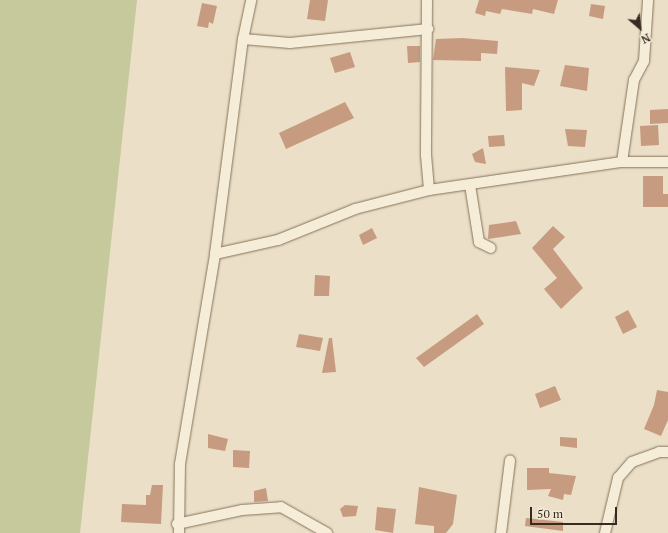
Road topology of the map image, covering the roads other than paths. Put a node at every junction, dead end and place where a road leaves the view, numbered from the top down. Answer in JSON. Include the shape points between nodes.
{"nodes":[{"id":1,"x":251,"y":0,"type":"edge"},
{"id":2,"x":427,"y":0,"type":"edge"},
{"id":3,"x":648,"y":0,"type":"edge"},
{"id":4,"x":428,"y":29,"type":"junction"},
{"id":5,"x":243,"y":39,"type":"junction"},
{"id":6,"x":622,"y":162,"type":"junction"},
{"id":7,"x":668,"y":162,"type":"edge"},
{"id":8,"x":470,"y":185,"type":"junction"},
{"id":9,"x":429,"y":190,"type":"junction"},
{"id":10,"x":491,"y":248,"type":"dead end"},
{"id":11,"x":215,"y":254,"type":"junction"},
{"id":12,"x":668,"y":452,"type":"edge"},
{"id":13,"x":510,"y":461,"type":"dead end"},
{"id":14,"x":178,"y":529,"type":"edge"},
{"id":15,"x":327,"y":533,"type":"edge"},
{"id":16,"x":501,"y":533,"type":"edge"},
{"id":17,"x":605,"y":533,"type":"edge"}],
"edges":[{"from":1,"to":5,"type":"street"},
{"from":2,"to":4,"type":"street"},
{"from":3,"to":6,"type":"street","via":[[644,61],[634,80]]},
{"from":4,"to":5,"type":"street","via":[[290,43]]},
{"from":4,"to":9,"type":"street","via":[[426,155]]},
{"from":5,"to":11,"type":"street"},
{"from":6,"to":7,"type":"street"},
{"from":6,"to":8,"type":"street"},
{"from":8,"to":9,"type":"street"},
{"from":8,"to":10,"type":"street","via":[[479,242]]},
{"from":9,"to":11,"type":"street","via":[[355,209],[278,240]]},
{"from":11,"to":14,"type":"street","via":[[180,464]]},
{"from":12,"to":17,"type":"street","via":[[660,452],[632,462],[618,478]]},
{"from":13,"to":16,"type":"street"},
{"from":14,"to":15,"type":"street","via":[[242,510],[281,507]]}]}
